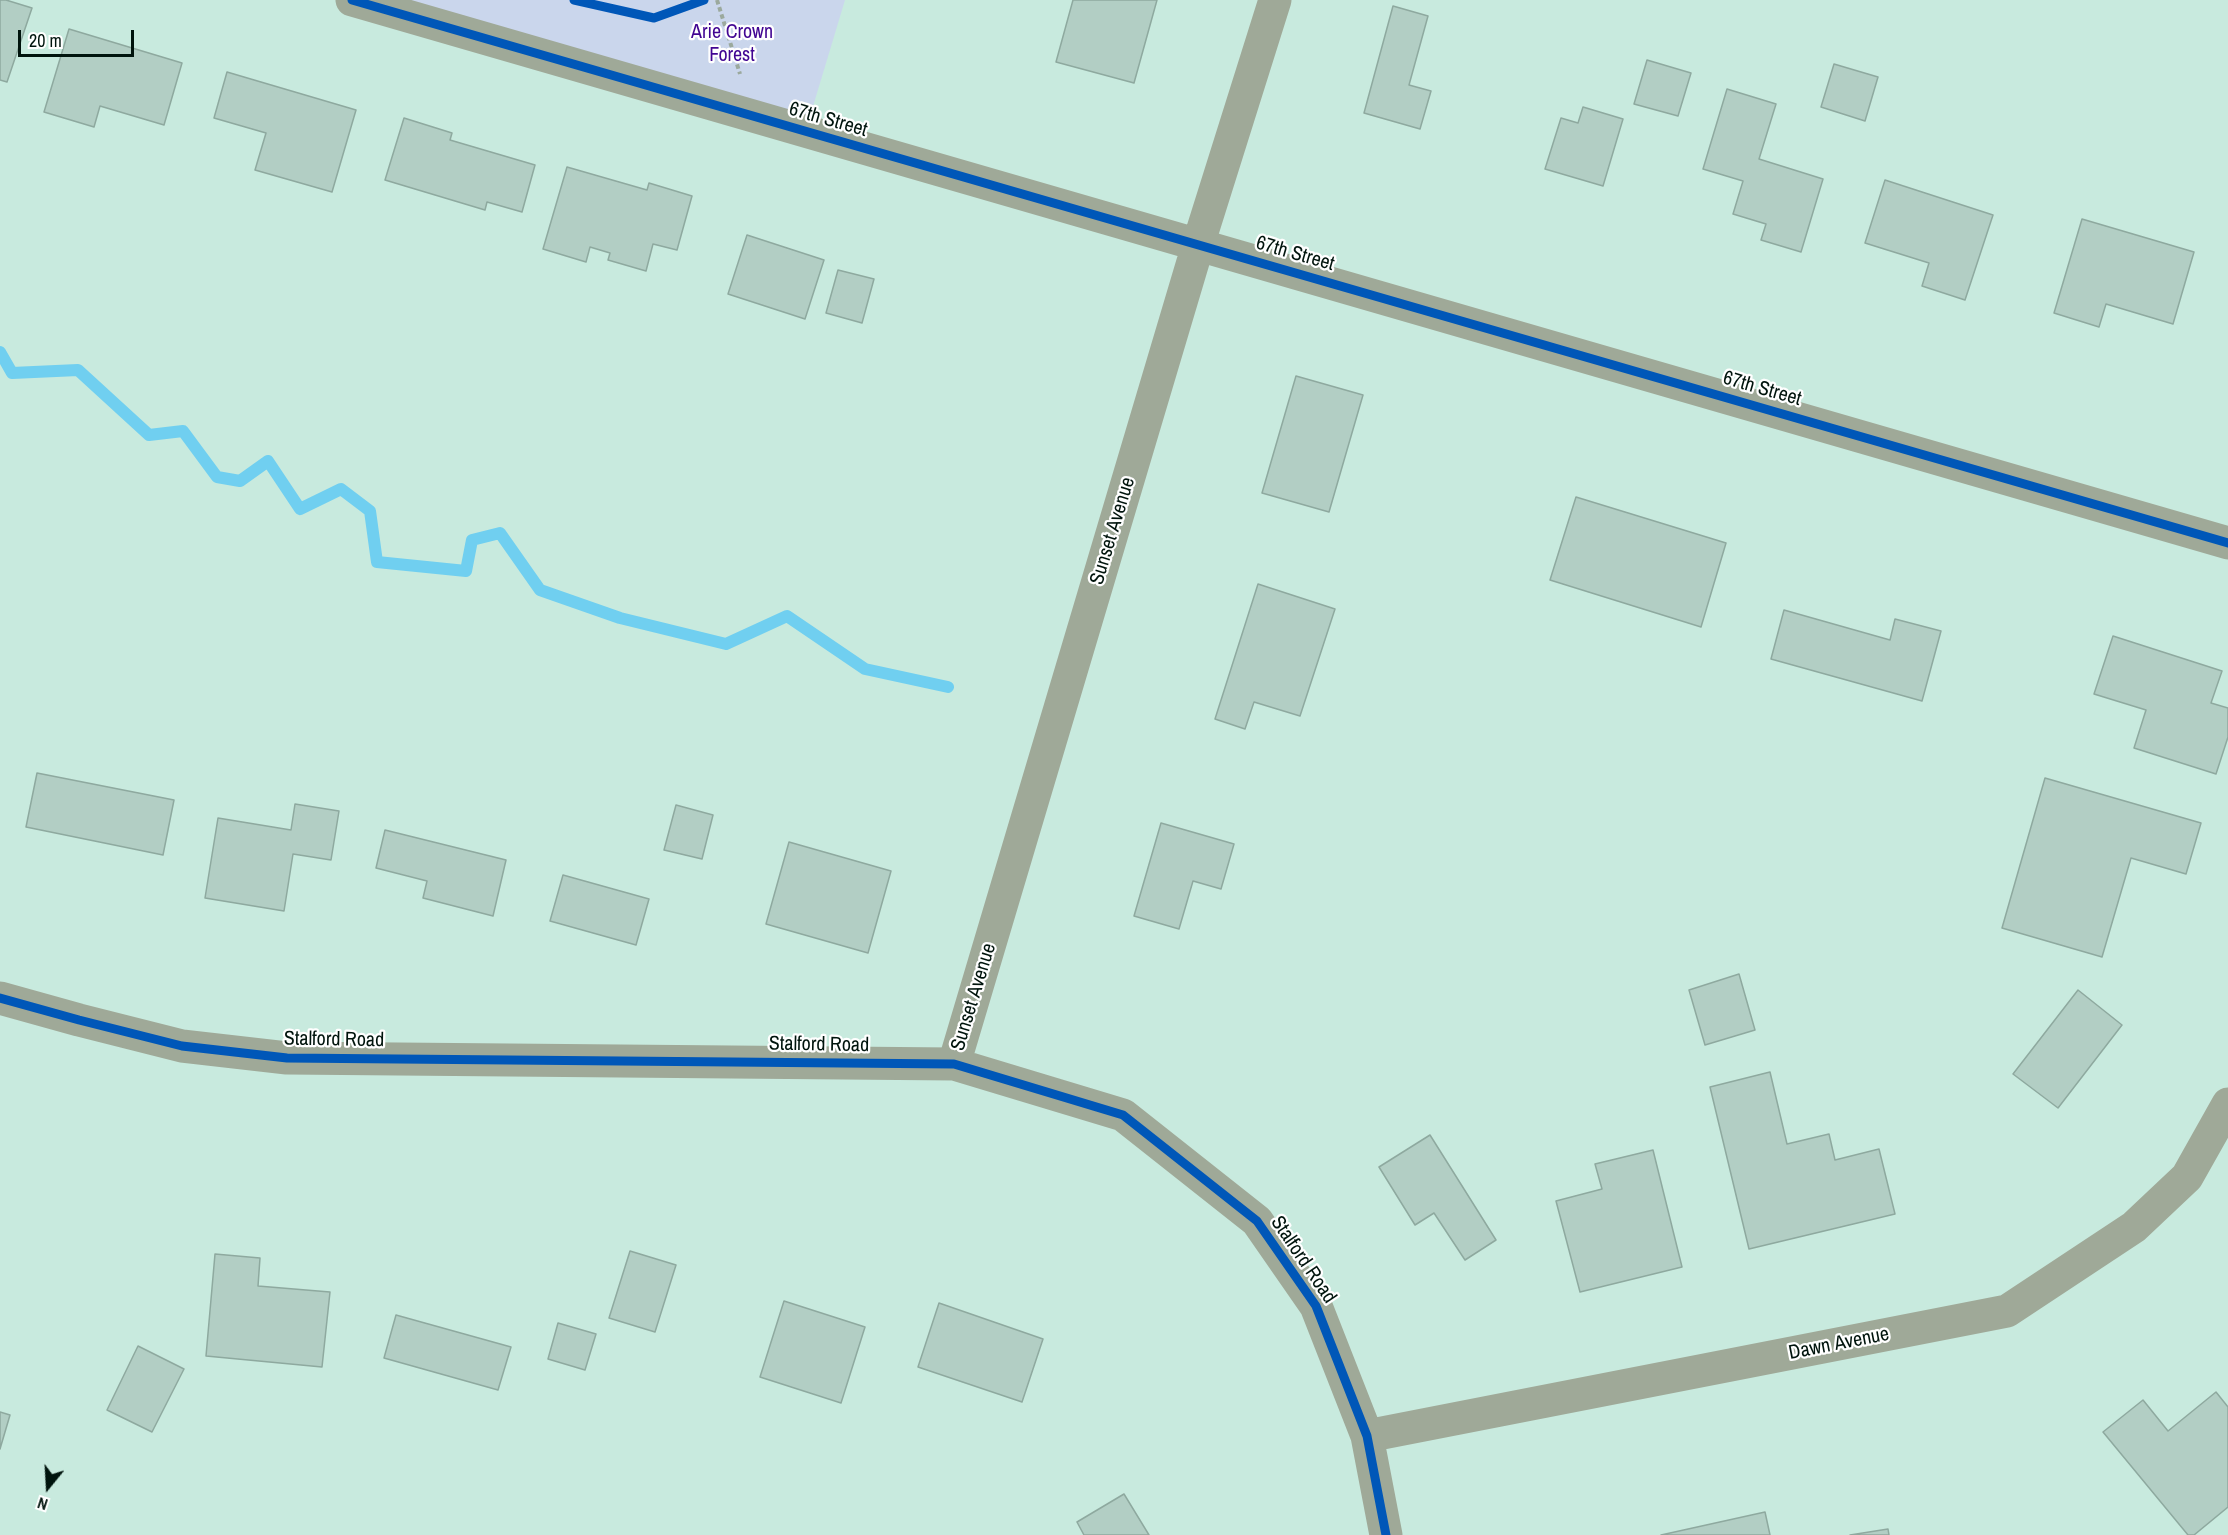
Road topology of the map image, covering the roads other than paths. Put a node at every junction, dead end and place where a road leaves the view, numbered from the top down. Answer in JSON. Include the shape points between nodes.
{"nodes":[{"id":1,"x":352,"y":0,"type":"edge"},
{"id":2,"x":1275,"y":0,"type":"edge"},
{"id":3,"x":1198,"y":244,"type":"junction"},
{"id":4,"x":2228,"y":543,"type":"edge"},
{"id":5,"x":0,"y":998,"type":"edge"},
{"id":6,"x":954,"y":1064,"type":"junction"},
{"id":7,"x":2228,"y":1104,"type":"edge"},
{"id":8,"x":1367,"y":1436,"type":"junction"},
{"id":9,"x":1386,"y":1535,"type":"edge"}],
"edges":[{"from":1,"to":3,"type":"street","name":"67th Street"},
{"from":2,"to":3,"type":"street","name":"Sunset Avenue"},
{"from":3,"to":4,"type":"street","name":"67th Street"},
{"from":3,"to":6,"type":"street","name":"Sunset Avenue"},
{"from":5,"to":6,"type":"street","name":"Stalford Road","via":[[182,1046],[287,1058]]},
{"from":6,"to":8,"type":"street","name":"Stalford Road","via":[[1123,1115],[1257,1221],[1316,1306]]},
{"from":7,"to":8,"type":"street","name":"Dawn Avenue","via":[[2187,1178],[2134,1227],[2007,1311]]},
{"from":8,"to":9,"type":"street","name":"Stalford Road"}]}
